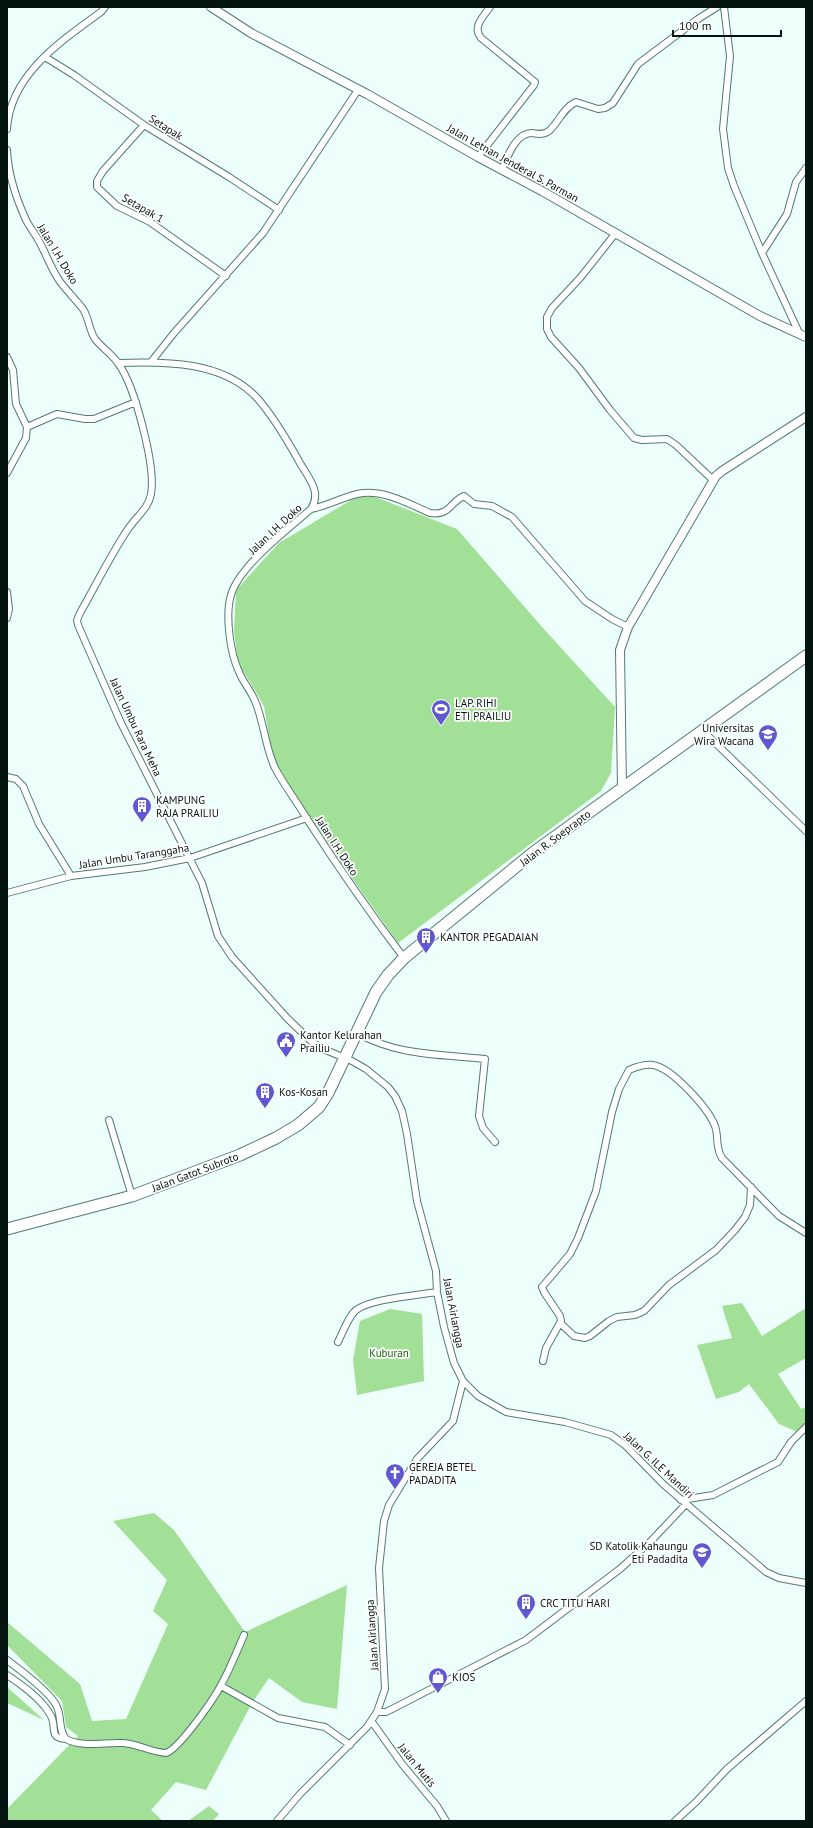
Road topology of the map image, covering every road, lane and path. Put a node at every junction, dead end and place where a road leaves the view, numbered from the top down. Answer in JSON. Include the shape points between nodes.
{"nodes":[{"id":1,"x":105,"y":7,"type":"edge"},
{"id":2,"x":211,"y":7,"type":"edge"},
{"id":3,"x":490,"y":7,"type":"edge"},
{"id":4,"x":717,"y":7,"type":"edge"},
{"id":5,"x":724,"y":7,"type":"edge"},
{"id":6,"x":45,"y":57,"type":"junction"},
{"id":7,"x":358,"y":90,"type":"junction"},
{"id":8,"x":144,"y":126,"type":"junction"},
{"id":9,"x":7,"y":129,"type":"edge"},
{"id":10,"x":7,"y":150,"type":"edge"},
{"id":11,"x":478,"y":157,"type":"junction"},
{"id":12,"x":806,"y":168,"type":"edge"},
{"id":13,"x":502,"y":169,"type":"junction"},
{"id":14,"x":279,"y":210,"type":"junction"},
{"id":15,"x":615,"y":234,"type":"junction"},
{"id":16,"x":762,"y":252,"type":"junction"},
{"id":17,"x":226,"y":276,"type":"junction"},
{"id":18,"x":803,"y":336,"type":"edge"},
{"id":19,"x":7,"y":357,"type":"edge"},
{"id":20,"x":151,"y":362,"type":"junction"},
{"id":21,"x":118,"y":363,"type":"junction"},
{"id":22,"x":136,"y":402,"type":"junction"},
{"id":23,"x":806,"y":416,"type":"edge"},
{"id":24,"x":27,"y":427,"type":"junction"},
{"id":25,"x":7,"y":473,"type":"edge"},
{"id":26,"x":713,"y":480,"type":"junction"},
{"id":27,"x":311,"y":509,"type":"junction"},
{"id":28,"x":7,"y":592,"type":"edge"},
{"id":29,"x":7,"y":618,"type":"edge"},
{"id":30,"x":628,"y":627,"type":"junction"},
{"id":31,"x":806,"y":656,"type":"edge"},
{"id":32,"x":702,"y":730,"type":"junction"},
{"id":33,"x":7,"y":777,"type":"edge"},
{"id":34,"x":622,"y":789,"type":"junction"},
{"id":35,"x":307,"y":818,"type":"junction"},
{"id":36,"x":806,"y":831,"type":"edge"},
{"id":37,"x":190,"y":858,"type":"junction"},
{"id":38,"x":71,"y":876,"type":"junction"},
{"id":39,"x":7,"y":893,"type":"edge"},
{"id":40,"x":404,"y":958,"type":"junction"},
{"id":41,"x":357,"y":1033,"type":"junction"},
{"id":42,"x":346,"y":1059,"type":"junction"},
{"id":43,"x":110,"y":1120,"type":"dead end"},
{"id":44,"x":495,"y":1142,"type":"dead end"},
{"id":45,"x":751,"y":1187,"type":"junction"},
{"id":46,"x":132,"y":1196,"type":"junction"},
{"id":47,"x":7,"y":1229,"type":"edge"},
{"id":48,"x":806,"y":1233,"type":"edge"},
{"id":49,"x":437,"y":1292,"type":"junction"},
{"id":50,"x":560,"y":1323,"type":"junction"},
{"id":51,"x":338,"y":1342,"type":"dead end"},
{"id":52,"x":543,"y":1361,"type":"dead end"},
{"id":53,"x":463,"y":1381,"type":"junction"},
{"id":54,"x":806,"y":1427,"type":"edge"},
{"id":55,"x":684,"y":1502,"type":"junction"},
{"id":56,"x":806,"y":1583,"type":"edge"},
{"id":57,"x":244,"y":1635,"type":"dead end"},
{"id":58,"x":7,"y":1660,"type":"edge"},
{"id":59,"x":7,"y":1675,"type":"edge"},
{"id":60,"x":221,"y":1686,"type":"junction"},
{"id":61,"x":806,"y":1701,"type":"edge"},
{"id":62,"x":377,"y":1712,"type":"junction"},
{"id":63,"x":372,"y":1722,"type":"junction"},
{"id":64,"x":66,"y":1740,"type":"junction"},
{"id":65,"x":350,"y":1745,"type":"junction"},
{"id":66,"x":277,"y":1821,"type":"edge"},
{"id":67,"x":446,"y":1821,"type":"edge"},
{"id":68,"x":675,"y":1821,"type":"edge"}],
"edges":[{"from":1,"to":6,"type":"street"},
{"from":2,"to":7,"type":"street","name":"Jalan Letnan Jenderal S. Parman","via":[[250,33]]},
{"from":3,"to":11,"type":"street","via":[[477,27],[477,33],[534,82],[534,85]]},
{"from":4,"to":13,"type":"street","via":[[638,64],[613,103],[598,109],[576,102],[568,107],[547,132],[522,136]]},
{"from":5,"to":16,"type":"street","via":[[730,56],[724,130],[728,168]]},
{"from":6,"to":8,"type":"street","name":"Setapak"},
{"from":6,"to":9,"type":"street","via":[[25,79],[16,94],[9,112]]},
{"from":7,"to":11,"type":"street","name":"Jalan Letnan Jenderal S. Parman"},
{"from":7,"to":14,"type":"street"},
{"from":8,"to":14,"type":"street","name":"Setapak"},
{"from":8,"to":17,"type":"street","name":"Setapak 1","via":[[103,171],[96,181],[97,187],[117,206],[150,222]]},
{"from":10,"to":21,"type":"street","name":"Jalan I.H. Doko","via":[[12,183],[27,221],[62,284],[86,314],[95,339]]},
{"from":11,"to":13,"type":"street","name":"Jalan Letnan Jenderal S. Parman"},
{"from":12,"to":16,"type":"street","via":[[796,182],[783,223]]},
{"from":13,"to":15,"type":"street","name":"Jalan Letnan Jenderal S. Parman"},
{"from":14,"to":17,"type":"street"},
{"from":15,"to":18,"type":"street","name":"Jalan Letnan Jenderal S. Parman","via":[[760,316]]},
{"from":15,"to":26,"type":"street","via":[[552,308],[547,317],[547,329],[634,438],[667,439]]},
{"from":16,"to":18,"type":"street"},
{"from":17,"to":20,"type":"street"},
{"from":19,"to":24,"type":"street","via":[[13,370],[16,404]]},
{"from":20,"to":21,"type":"street","name":"Jalan I.H. Doko"},
{"from":20,"to":27,"type":"street","name":"Jalan I.H. Doko","via":[[196,367],[225,376],[236,381],[258,399],[315,490],[315,503]]},
{"from":21,"to":22,"type":"street","name":"Jalan Umbu Rara Meha"},
{"from":22,"to":24,"type":"street","via":[[94,419],[57,414]]},
{"from":22,"to":37,"type":"street","name":"Jalan Umbu Rara Meha","via":[[144,432],[151,494],[147,505],[128,528],[110,559],[77,622],[121,723]]},
{"from":23,"to":26,"type":"street","via":[[722,470]]},
{"from":24,"to":25,"type":"street","via":[[26,438]]},
{"from":26,"to":30,"type":"street"},
{"from":27,"to":30,"type":"street","via":[[370,492],[438,514],[445,512],[464,496],[474,504],[492,506],[512,517],[585,601]]},
{"from":27,"to":35,"type":"street","name":"Jalan I.H. Doko","via":[[244,572],[232,590],[229,607],[235,663],[258,708],[275,768]]},
{"from":28,"to":29,"type":"street"},
{"from":30,"to":34,"type":"street","via":[[620,650]]},
{"from":31,"to":32,"type":"highway","name":"Jalan R. Soeprapto"},
{"from":32,"to":34,"type":"highway","name":"Jalan R. Soeprapto"},
{"from":32,"to":36,"type":"street"},
{"from":33,"to":38,"type":"street","via":[[16,779],[23,786],[39,824]]},
{"from":34,"to":40,"type":"highway","name":"Jalan R. Soeprapto","via":[[534,852]]},
{"from":35,"to":37,"type":"street","name":"Jalan Umbu Taranggaha"},
{"from":35,"to":40,"type":"street","name":"Jalan I.H. Doko","via":[[349,884]]},
{"from":37,"to":38,"type":"street","name":"Jalan Umbu Taranggaha","via":[[145,867]]},
{"from":37,"to":42,"type":"street","name":"Jalan Umbu Rara Meha","via":[[202,883],[218,936],[232,957],[310,1041]]},
{"from":38,"to":39,"type":"street","name":"Jalan Umbu Taranggaha"},
{"from":40,"to":41,"type":"highway","name":"Jalan R. Soeprapto","via":[[376,992]]},
{"from":41,"to":42,"type":"highway","name":"Jalan R. Soeprapto"},
{"from":41,"to":44,"type":"street","via":[[373,1042],[403,1051],[485,1059],[478,1116],[483,1128]]},
{"from":42,"to":46,"type":"highway","name":"Jalan Gatot Subroto","via":[[319,1107],[288,1132],[240,1155]]},
{"from":42,"to":49,"type":"street","name":"Jalan Airlangga","via":[[359,1064],[381,1081],[395,1096],[402,1111],[417,1201],[436,1271]]},
{"from":43,"to":46,"type":"street"},
{"from":45,"to":48,"type":"street","via":[[779,1216]]},
{"from":45,"to":50,"type":"street","via":[[750,1205],[735,1230],[716,1250],[669,1285],[644,1311],[617,1317],[585,1338],[574,1336]]},
{"from":45,"to":50,"type":"street","via":[[719,1153],[713,1120],[686,1089],[669,1073],[652,1065],[629,1070],[619,1089],[612,1112],[596,1191],[578,1238],[570,1254],[542,1287],[560,1316]]},
{"from":46,"to":47,"type":"highway","name":"Jalan Gatot Subroto"},
{"from":49,"to":51,"type":"street","via":[[385,1300],[359,1308],[349,1318]]},
{"from":49,"to":53,"type":"street","name":"Jalan Airlangga","via":[[450,1353]]},
{"from":50,"to":52,"type":"street","via":[[546,1348]]},
{"from":53,"to":55,"type":"street","name":"Jalan G. ILE Mandiri","via":[[478,1396],[506,1412],[565,1422],[611,1435],[625,1445],[654,1476]]},
{"from":53,"to":62,"type":"street","name":"Jalan Airlangga","via":[[453,1421],[417,1459],[389,1505],[384,1521],[379,1574],[385,1688]]},
{"from":54,"to":55,"type":"street","via":[[791,1442],[778,1462],[708,1496]]},
{"from":55,"to":56,"type":"street","name":"Jalan G. ILE Mandiri","via":[[773,1576]]},
{"from":55,"to":62,"type":"street","via":[[651,1541],[620,1569],[526,1640],[396,1708]]},
{"from":57,"to":60,"type":"street"},
{"from":58,"to":64,"type":"street","via":[[51,1697],[57,1706],[61,1731]]},
{"from":59,"to":64,"type":"street","via":[[43,1704],[51,1716],[55,1734]]},
{"from":60,"to":64,"type":"street","via":[[190,1731],[170,1752],[161,1753],[134,1744],[78,1743]]},
{"from":60,"to":65,"type":"street","via":[[278,1718],[331,1730]]},
{"from":61,"to":68,"type":"street","via":[[727,1769]]},
{"from":62,"to":63,"type":"street","name":"Jalan Airlangga"},
{"from":63,"to":65,"type":"street","name":"Jalan Airlangga"},
{"from":63,"to":67,"type":"street","name":"Jalan Mutis"},
{"from":65,"to":66,"type":"street","name":"Jalan Airlangga","via":[[300,1794]]}]}
